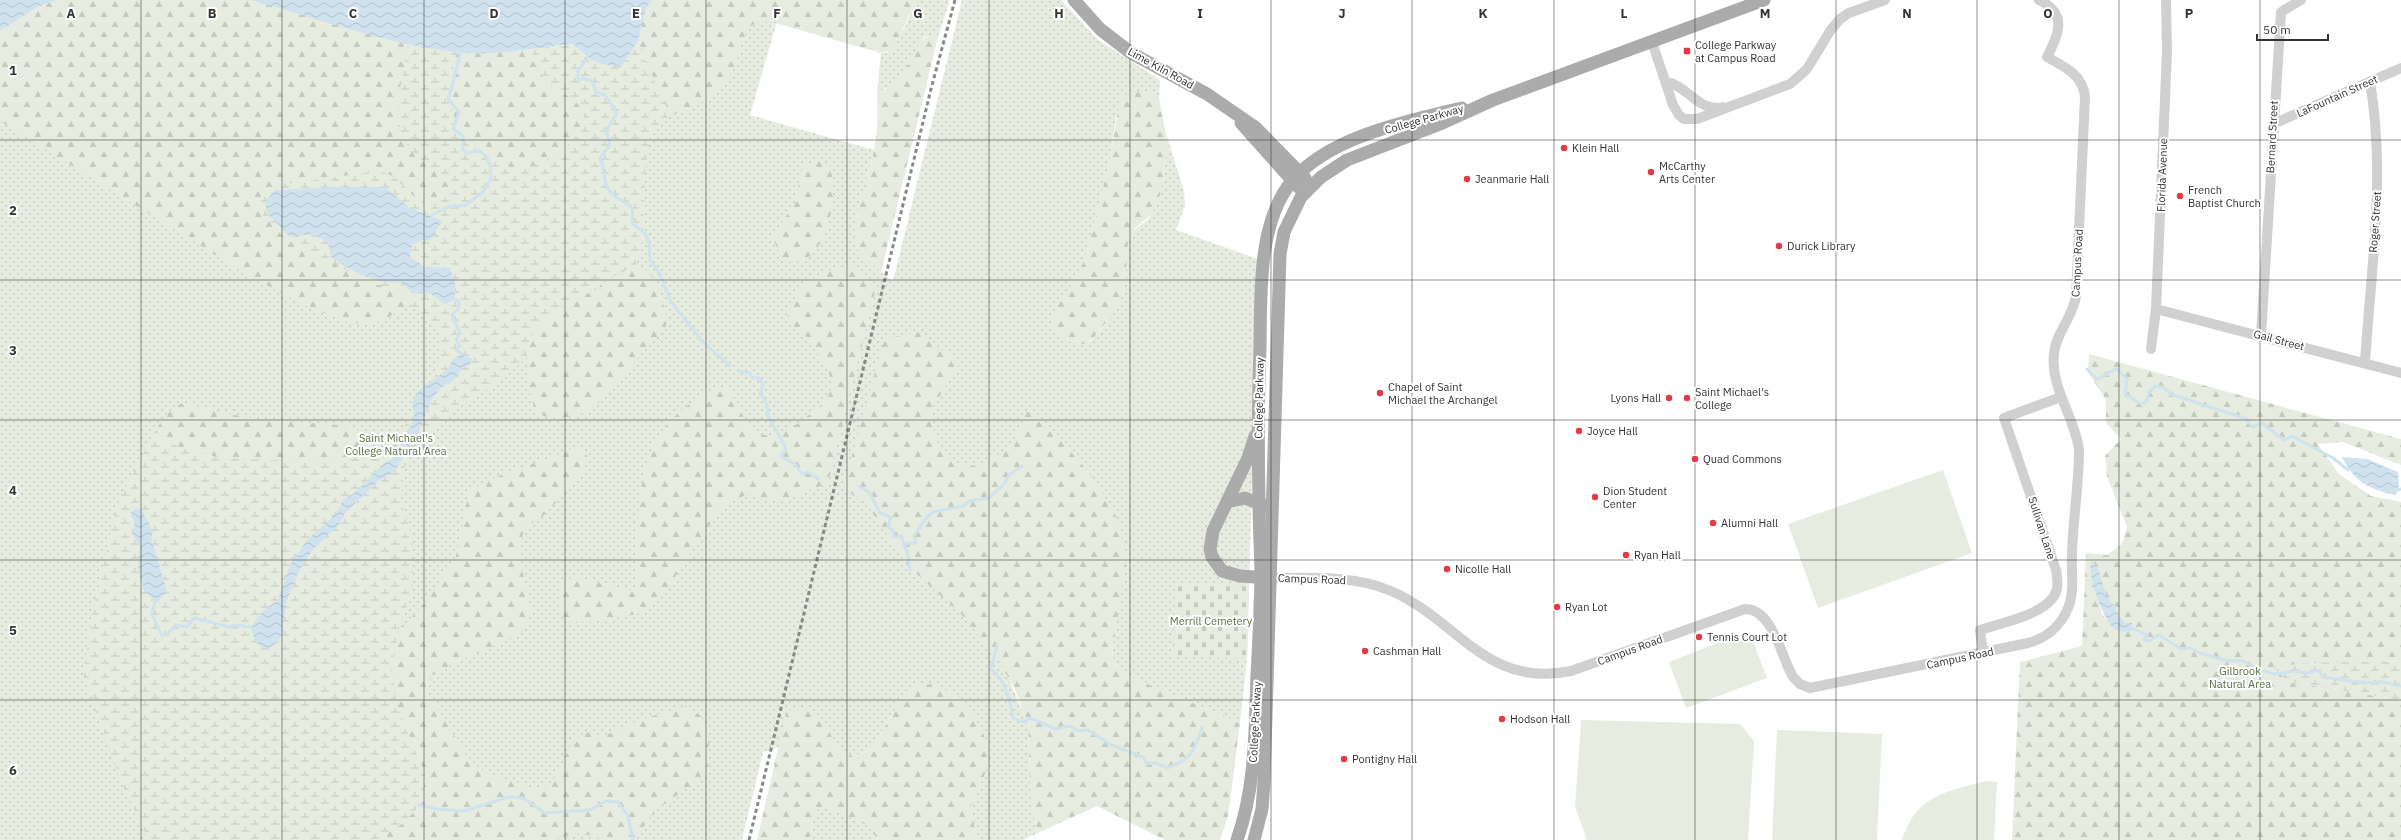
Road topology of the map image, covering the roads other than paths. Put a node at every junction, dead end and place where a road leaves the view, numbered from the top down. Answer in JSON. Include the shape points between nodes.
{"nodes":[{"id":1,"x":1074,"y":0,"type":"edge"},
{"id":2,"x":1764,"y":0,"type":"edge"},
{"id":3,"x":1885,"y":0,"type":"edge"},
{"id":4,"x":2039,"y":0,"type":"edge"},
{"id":5,"x":2166,"y":0,"type":"edge"},
{"id":6,"x":2301,"y":0,"type":"edge"},
{"id":7,"x":1652,"y":42,"type":"junction"},
{"id":8,"x":2401,"y":68,"type":"edge"},
{"id":9,"x":1666,"y":82,"type":"junction"},
{"id":10,"x":2370,"y":82,"type":"junction"},
{"id":11,"x":1493,"y":100,"type":"junction"},
{"id":12,"x":1731,"y":105,"type":"junction"},
{"id":13,"x":2273,"y":124,"type":"junction"},
{"id":14,"x":1296,"y":177,"type":"junction"},
{"id":15,"x":1308,"y":189,"type":"junction"},
{"id":16,"x":2156,"y":309,"type":"junction"},
{"id":17,"x":2261,"y":335,"type":"junction"},
{"id":18,"x":2151,"y":349,"type":"dead end"},
{"id":19,"x":2365,"y":362,"type":"junction"},
{"id":20,"x":2401,"y":373,"type":"edge"},
{"id":21,"x":2061,"y":397,"type":"junction"},
{"id":22,"x":1259,"y":421,"type":"junction"},
{"id":23,"x":1227,"y":502,"type":"junction"},
{"id":24,"x":1259,"y":502,"type":"junction"},
{"id":25,"x":1272,"y":510,"type":"junction"},
{"id":26,"x":1266,"y":578,"type":"junction"},
{"id":27,"x":1983,"y":653,"type":"junction"},
{"id":28,"x":1237,"y":840,"type":"edge"},
{"id":29,"x":1254,"y":840,"type":"edge"}],
"edges":[{"from":1,"to":14,"type":"main road","name":"Lime Kiln Road","via":[[1084,14],[1131,53],[1207,94],[1255,127]]},
{"from":2,"to":7,"type":"main road","name":"College Parkway"},
{"from":3,"to":12,"type":"street","via":[[1849,13],[1840,19],[1807,69],[1796,80]]},
{"from":4,"to":21,"type":"street","name":"Campus Road","via":[[2051,7],[2059,22],[2056,39],[2047,57],[2076,75],[2085,97],[2076,296],[2071,315],[2056,343],[2053,357]]},
{"from":5,"to":16,"type":"street","name":"Florida Avenue","via":[[2167,51]]},
{"from":6,"to":13,"type":"street","name":"Bernard Street","via":[[2281,12]]},
{"from":7,"to":9,"type":"street"},
{"from":7,"to":11,"type":"main road","name":"College Parkway"},
{"from":8,"to":10,"type":"street","name":"LaFountain Street"},
{"from":9,"to":12,"type":"street","via":[[1678,86],[1707,107]]},
{"from":9,"to":12,"type":"street","via":[[1673,105],[1684,119],[1707,117]]},
{"from":10,"to":13,"type":"street","name":"LaFountain Street"},
{"from":10,"to":19,"type":"street","name":"Roger Street","via":[[2377,121],[2379,167]]},
{"from":11,"to":14,"type":"main road","name":"College Parkway","via":[[1355,139],[1325,152]]},
{"from":11,"to":15,"type":"main road","name":"College Parkway","via":[[1440,124],[1347,160]]},
{"from":13,"to":17,"type":"street","name":"Bernard Street"},
{"from":14,"to":15,"type":"main road","name":"Lime Kiln Road"},
{"from":14,"to":22,"type":"main road","name":"College Parkway","via":[[1273,218],[1265,254],[1261,301]]},
{"from":15,"to":25,"type":"main road","name":"College Parkway","via":[[1290,218],[1281,242]]},
{"from":16,"to":17,"type":"street","name":"Gail Street"},
{"from":16,"to":18,"type":"street","name":"Florida Avenue"},
{"from":17,"to":19,"type":"street","name":"Gail Street"},
{"from":19,"to":20,"type":"street","name":"Gail Street"},
{"from":21,"to":27,"type":"street","name":"Campus Road","via":[[2076,434],[2079,450],[2072,591],[2069,605],[2057,626],[2042,638]]},
{"from":21,"to":27,"type":"street","name":"Sullivan Lane","via":[[2004,418],[2056,570],[2056,592],[2048,603],[2037,611],[1980,630]]},
{"from":22,"to":23,"type":"main road","via":[[1248,458]]},
{"from":22,"to":24,"type":"main road","name":"College Parkway"},
{"from":23,"to":24,"type":"main road","via":[[1245,498]]},
{"from":23,"to":26,"type":"main road","via":[[1210,540],[1212,557],[1222,571]]},
{"from":24,"to":25,"type":"main road"},
{"from":24,"to":26,"type":"main road","name":"College Parkway"},
{"from":25,"to":26,"type":"main road","name":"College Parkway"},
{"from":26,"to":27,"type":"street","name":"Campus Road","via":[[1354,580],[1383,588],[1416,604],[1487,658],[1506,667],[1545,674],[1571,671],[1745,609],[1763,616],[1793,677],[1800,684],[1810,688]]},
{"from":26,"to":28,"type":"main road","name":"College Parkway","via":[[1253,760],[1248,800]]},
{"from":26,"to":29,"type":"main road","name":"College Parkway","via":[[1263,795]]}]}
